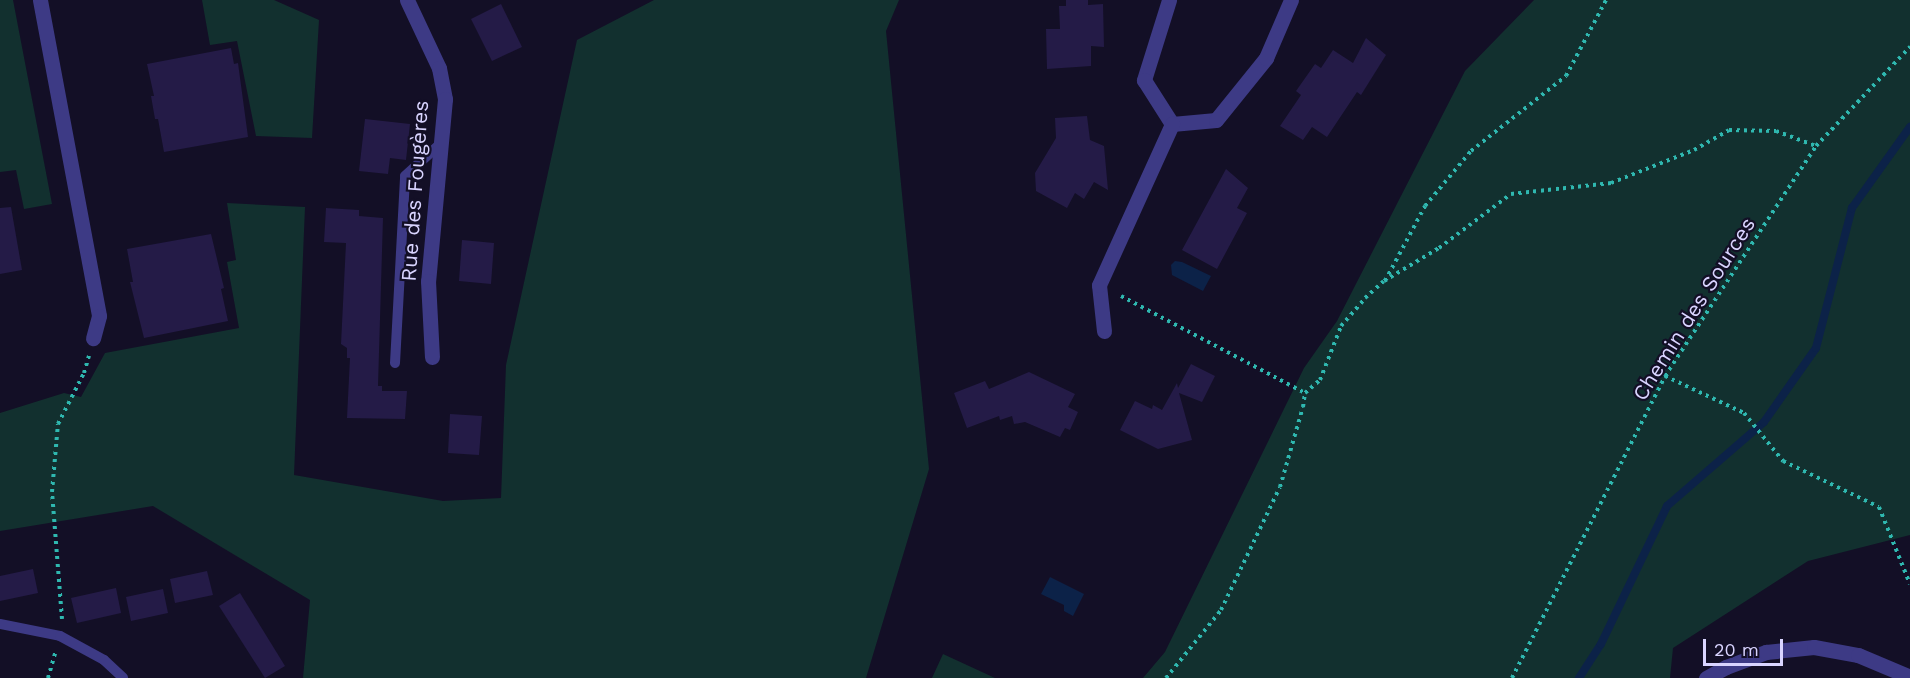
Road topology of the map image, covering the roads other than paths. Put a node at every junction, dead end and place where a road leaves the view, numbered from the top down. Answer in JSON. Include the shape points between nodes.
{"nodes":[{"id":1,"x":40,"y":0,"type":"edge"},
{"id":2,"x":407,"y":0,"type":"edge"},
{"id":3,"x":1169,"y":0,"type":"edge"},
{"id":4,"x":1291,"y":0,"type":"edge"},
{"id":5,"x":1172,"y":124,"type":"junction"},
{"id":6,"x":439,"y":145,"type":"junction"},
{"id":7,"x":1104,"y":331,"type":"dead end"},
{"id":8,"x":93,"y":338,"type":"dead end"},
{"id":9,"x":432,"y":357,"type":"dead end"},
{"id":10,"x":395,"y":363,"type":"dead end"},
{"id":11,"x":0,"y":624,"type":"edge"},
{"id":12,"x":1910,"y":677,"type":"edge"},
{"id":13,"x":123,"y":678,"type":"edge"},
{"id":14,"x":1706,"y":678,"type":"edge"}],
"edges":[{"from":1,"to":8,"type":"street","via":[[99,316]]},
{"from":2,"to":6,"type":"street","name":"Rue des Fougères","via":[[439,68],[445,99]]},
{"from":3,"to":5,"type":"street","via":[[1144,80]]},
{"from":4,"to":5,"type":"street","via":[[1266,58],[1216,120]]},
{"from":5,"to":7,"type":"street","via":[[1099,285]]},
{"from":6,"to":9,"type":"street","name":"Rue des Fougères","via":[[428,281]]},
{"from":6,"to":10,"type":"lane","via":[[405,176]]},
{"from":11,"to":13,"type":"lane","via":[[60,636],[104,660]]},
{"from":12,"to":14,"type":"street","via":[[1858,655],[1814,647],[1766,652],[1726,666]]}]}
